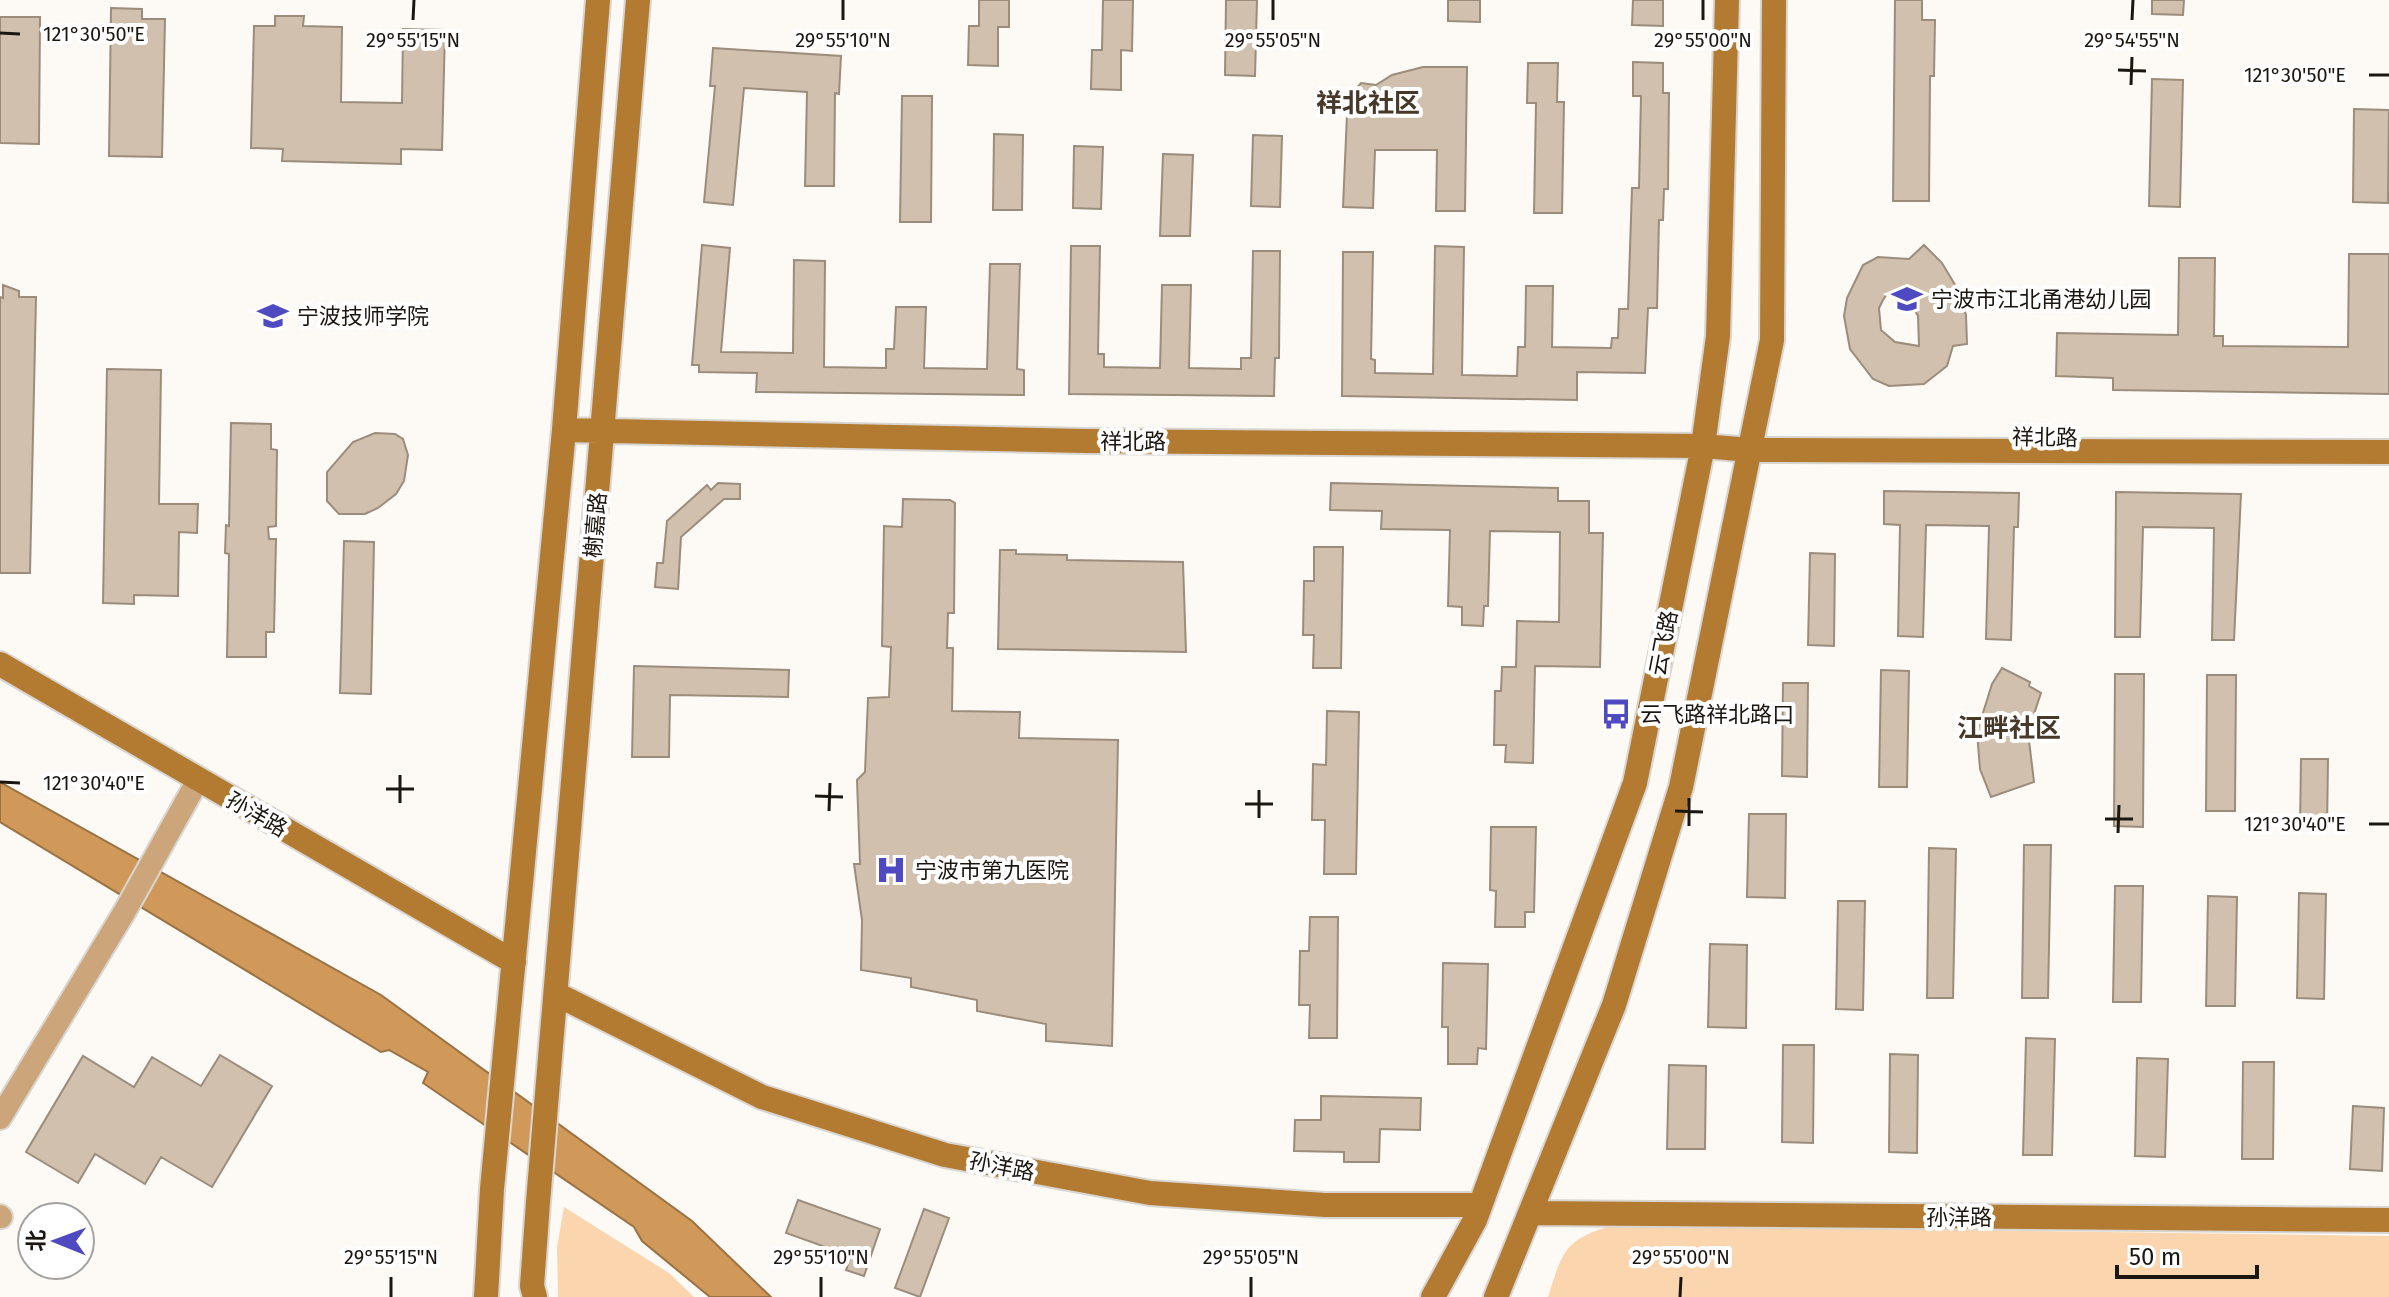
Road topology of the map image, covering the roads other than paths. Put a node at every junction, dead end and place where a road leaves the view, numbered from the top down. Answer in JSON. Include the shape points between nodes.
{"nodes":[{"id":1,"x":598,"y":0,"type":"edge"},
{"id":2,"x":638,"y":0,"type":"edge"},
{"id":3,"x":1727,"y":0,"type":"edge"},
{"id":4,"x":1774,"y":0,"type":"edge"},
{"id":5,"x":564,"y":430,"type":"junction"},
{"id":6,"x":602,"y":431,"type":"junction"},
{"id":7,"x":2389,"y":440,"type":"edge"},
{"id":8,"x":1752,"y":442,"type":"junction"},
{"id":9,"x":1703,"y":446,"type":"junction"},
{"id":10,"x":2389,"y":452,"type":"edge"},
{"id":11,"x":0,"y":664,"type":"edge"},
{"id":12,"x":198,"y":780,"type":"junction"},
{"id":13,"x":514,"y":962,"type":"junction"},
{"id":14,"x":556,"y":994,"type":"junction"},
{"id":15,"x":0,"y":1118,"type":"edge"},
{"id":16,"x":1480,"y":1205,"type":"junction"},
{"id":17,"x":1530,"y":1213,"type":"junction"},
{"id":18,"x":2389,"y":1220,"type":"edge"},
{"id":19,"x":1511,"y":1260,"type":"junction"},
{"id":20,"x":486,"y":1297,"type":"edge"},
{"id":21,"x":535,"y":1297,"type":"edge"},
{"id":22,"x":1433,"y":1297,"type":"edge"},
{"id":23,"x":1496,"y":1297,"type":"edge"},
{"id":24,"x":1518,"y":1297,"type":"edge"}],
"edges":[{"from":1,"to":5,"type":"main road","name":"榭嘉路"},
{"from":2,"to":6,"type":"main road","name":"榭嘉路"},
{"from":3,"to":9,"type":"main road","name":"云飞路","via":[[1718,336]]},
{"from":4,"to":8,"type":"main road","name":"云飞路","via":[[1772,340]]},
{"from":5,"to":6,"type":"main road","name":"祥北路"},
{"from":5,"to":13,"type":"main road","name":"榭嘉路"},
{"from":6,"to":9,"type":"main road","name":"祥北路"},
{"from":6,"to":14,"type":"main road","name":"榭嘉路"},
{"from":7,"to":8,"type":"main road","name":"祥北路"},
{"from":8,"to":9,"type":"main road","name":"祥北路"},
{"from":8,"to":10,"type":"main road","name":"祥北路"},
{"from":8,"to":17,"type":"main road","name":"云飞路","via":[[1681,787],[1614,1005]]},
{"from":9,"to":16,"type":"main road","name":"云飞路","via":[[1635,783]]},
{"from":11,"to":12,"type":"main road","name":"孙洋路"},
{"from":12,"to":13,"type":"main road","name":"孙洋路"},
{"from":12,"to":15,"type":"street"},
{"from":13,"to":20,"type":"main road","name":"榭嘉路"},
{"from":14,"to":16,"type":"main road","name":"孙洋路","via":[[762,1097],[945,1155],[1150,1193],[1325,1205]]},
{"from":14,"to":21,"type":"main road","name":"榭嘉路"},
{"from":16,"to":22,"type":"main road","name":"云飞路"},
{"from":17,"to":18,"type":"main road","name":"孙洋路"},
{"from":17,"to":19,"type":"main road","name":"云飞路"},
{"from":19,"to":23,"type":"main road","name":"云飞路"},
{"from":19,"to":24,"type":"main road"}]}
